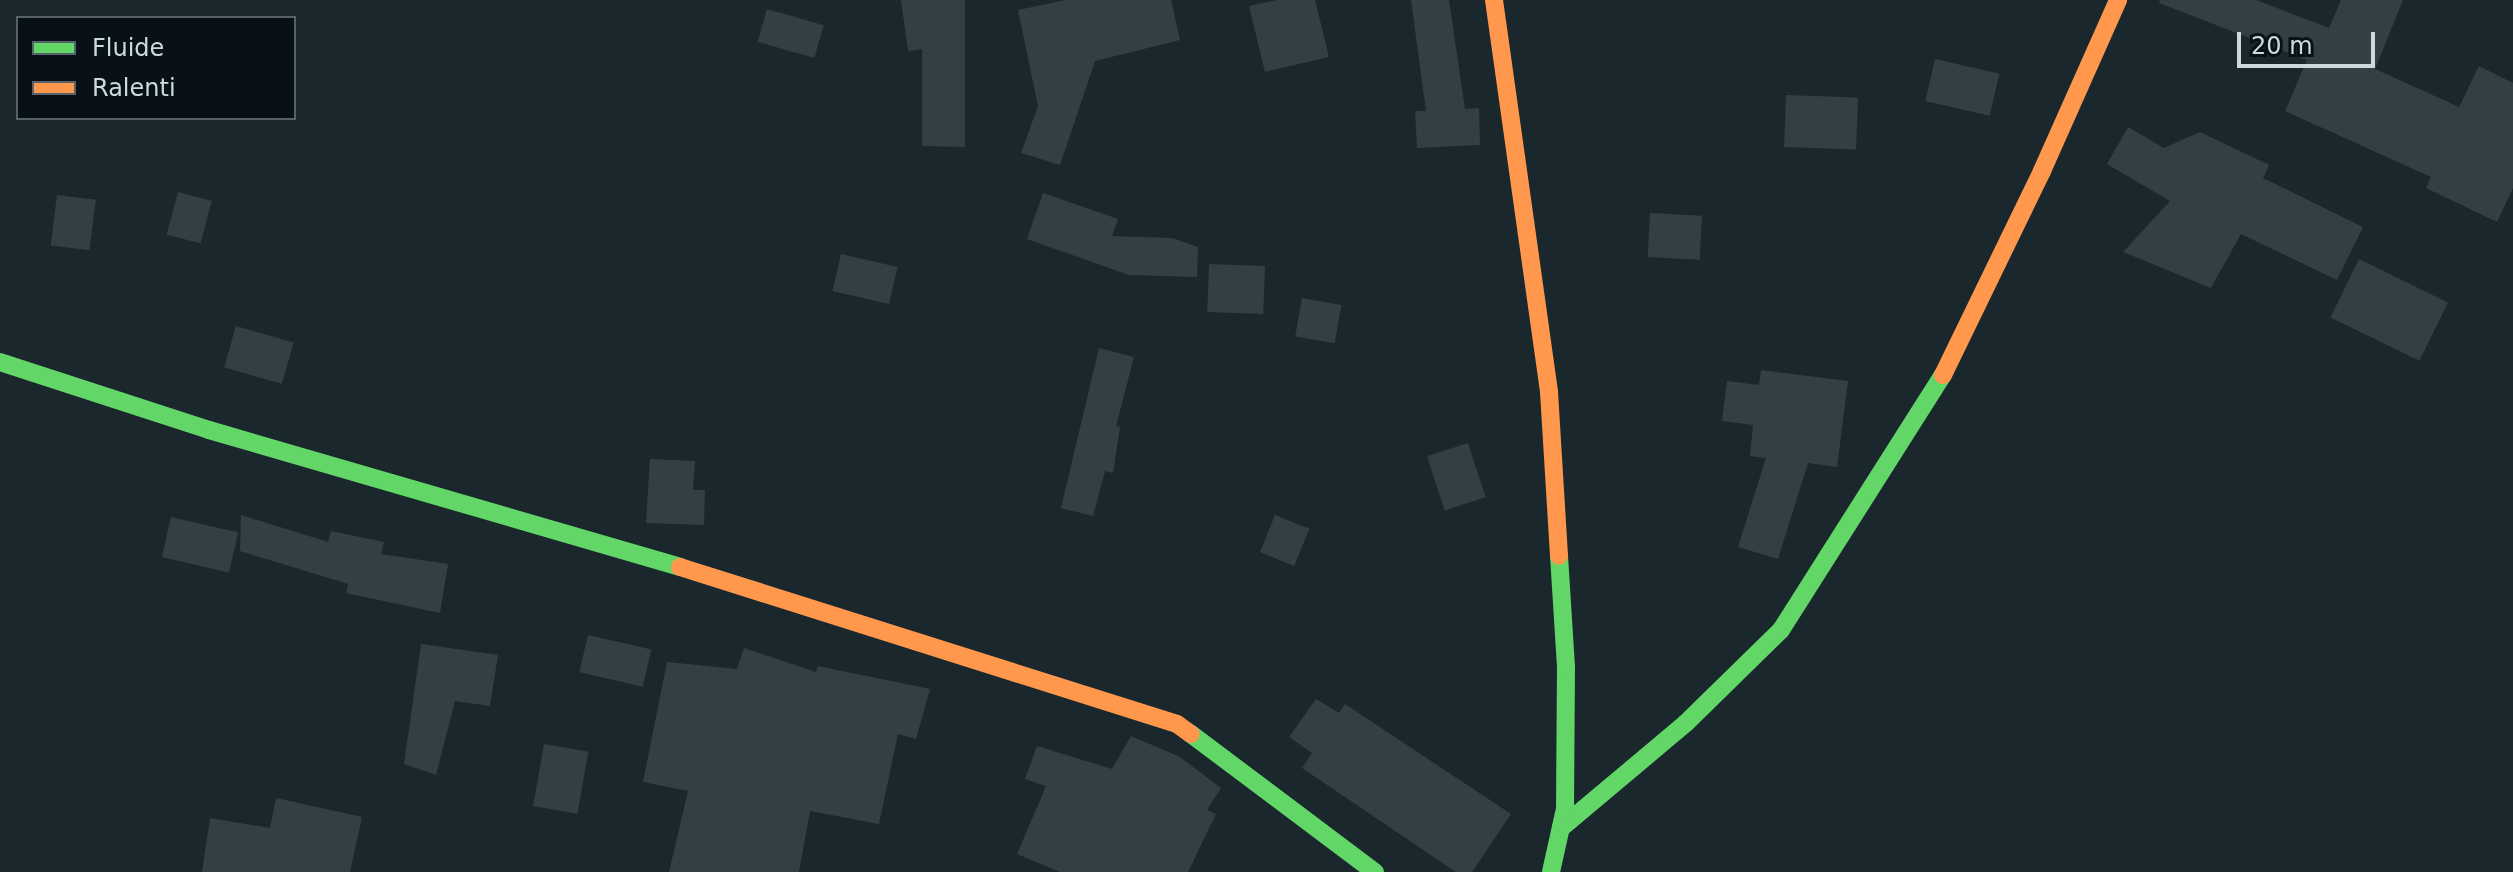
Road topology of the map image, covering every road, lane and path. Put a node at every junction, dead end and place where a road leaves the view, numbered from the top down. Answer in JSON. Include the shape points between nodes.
{"nodes":[{"id":1,"x":1494,"y":0,"type":"edge"},
{"id":2,"x":2118,"y":0,"type":"edge"},
{"id":3,"x":0,"y":362,"type":"edge"},
{"id":4,"x":1561,"y":828,"type":"junction"},
{"id":5,"x":1375,"y":872,"type":"edge"},
{"id":6,"x":1551,"y":872,"type":"edge"}],
"edges":[{"from":1,"to":4,"type":"street","via":[[1549,392],[1566,667]]},
{"from":2,"to":4,"type":"street","via":[[1934,393],[1781,630],[1686,723]]},
{"from":3,"to":5,"type":"street","via":[[209,430],[787,598],[1177,724]]},
{"from":4,"to":6,"type":"street"}]}
